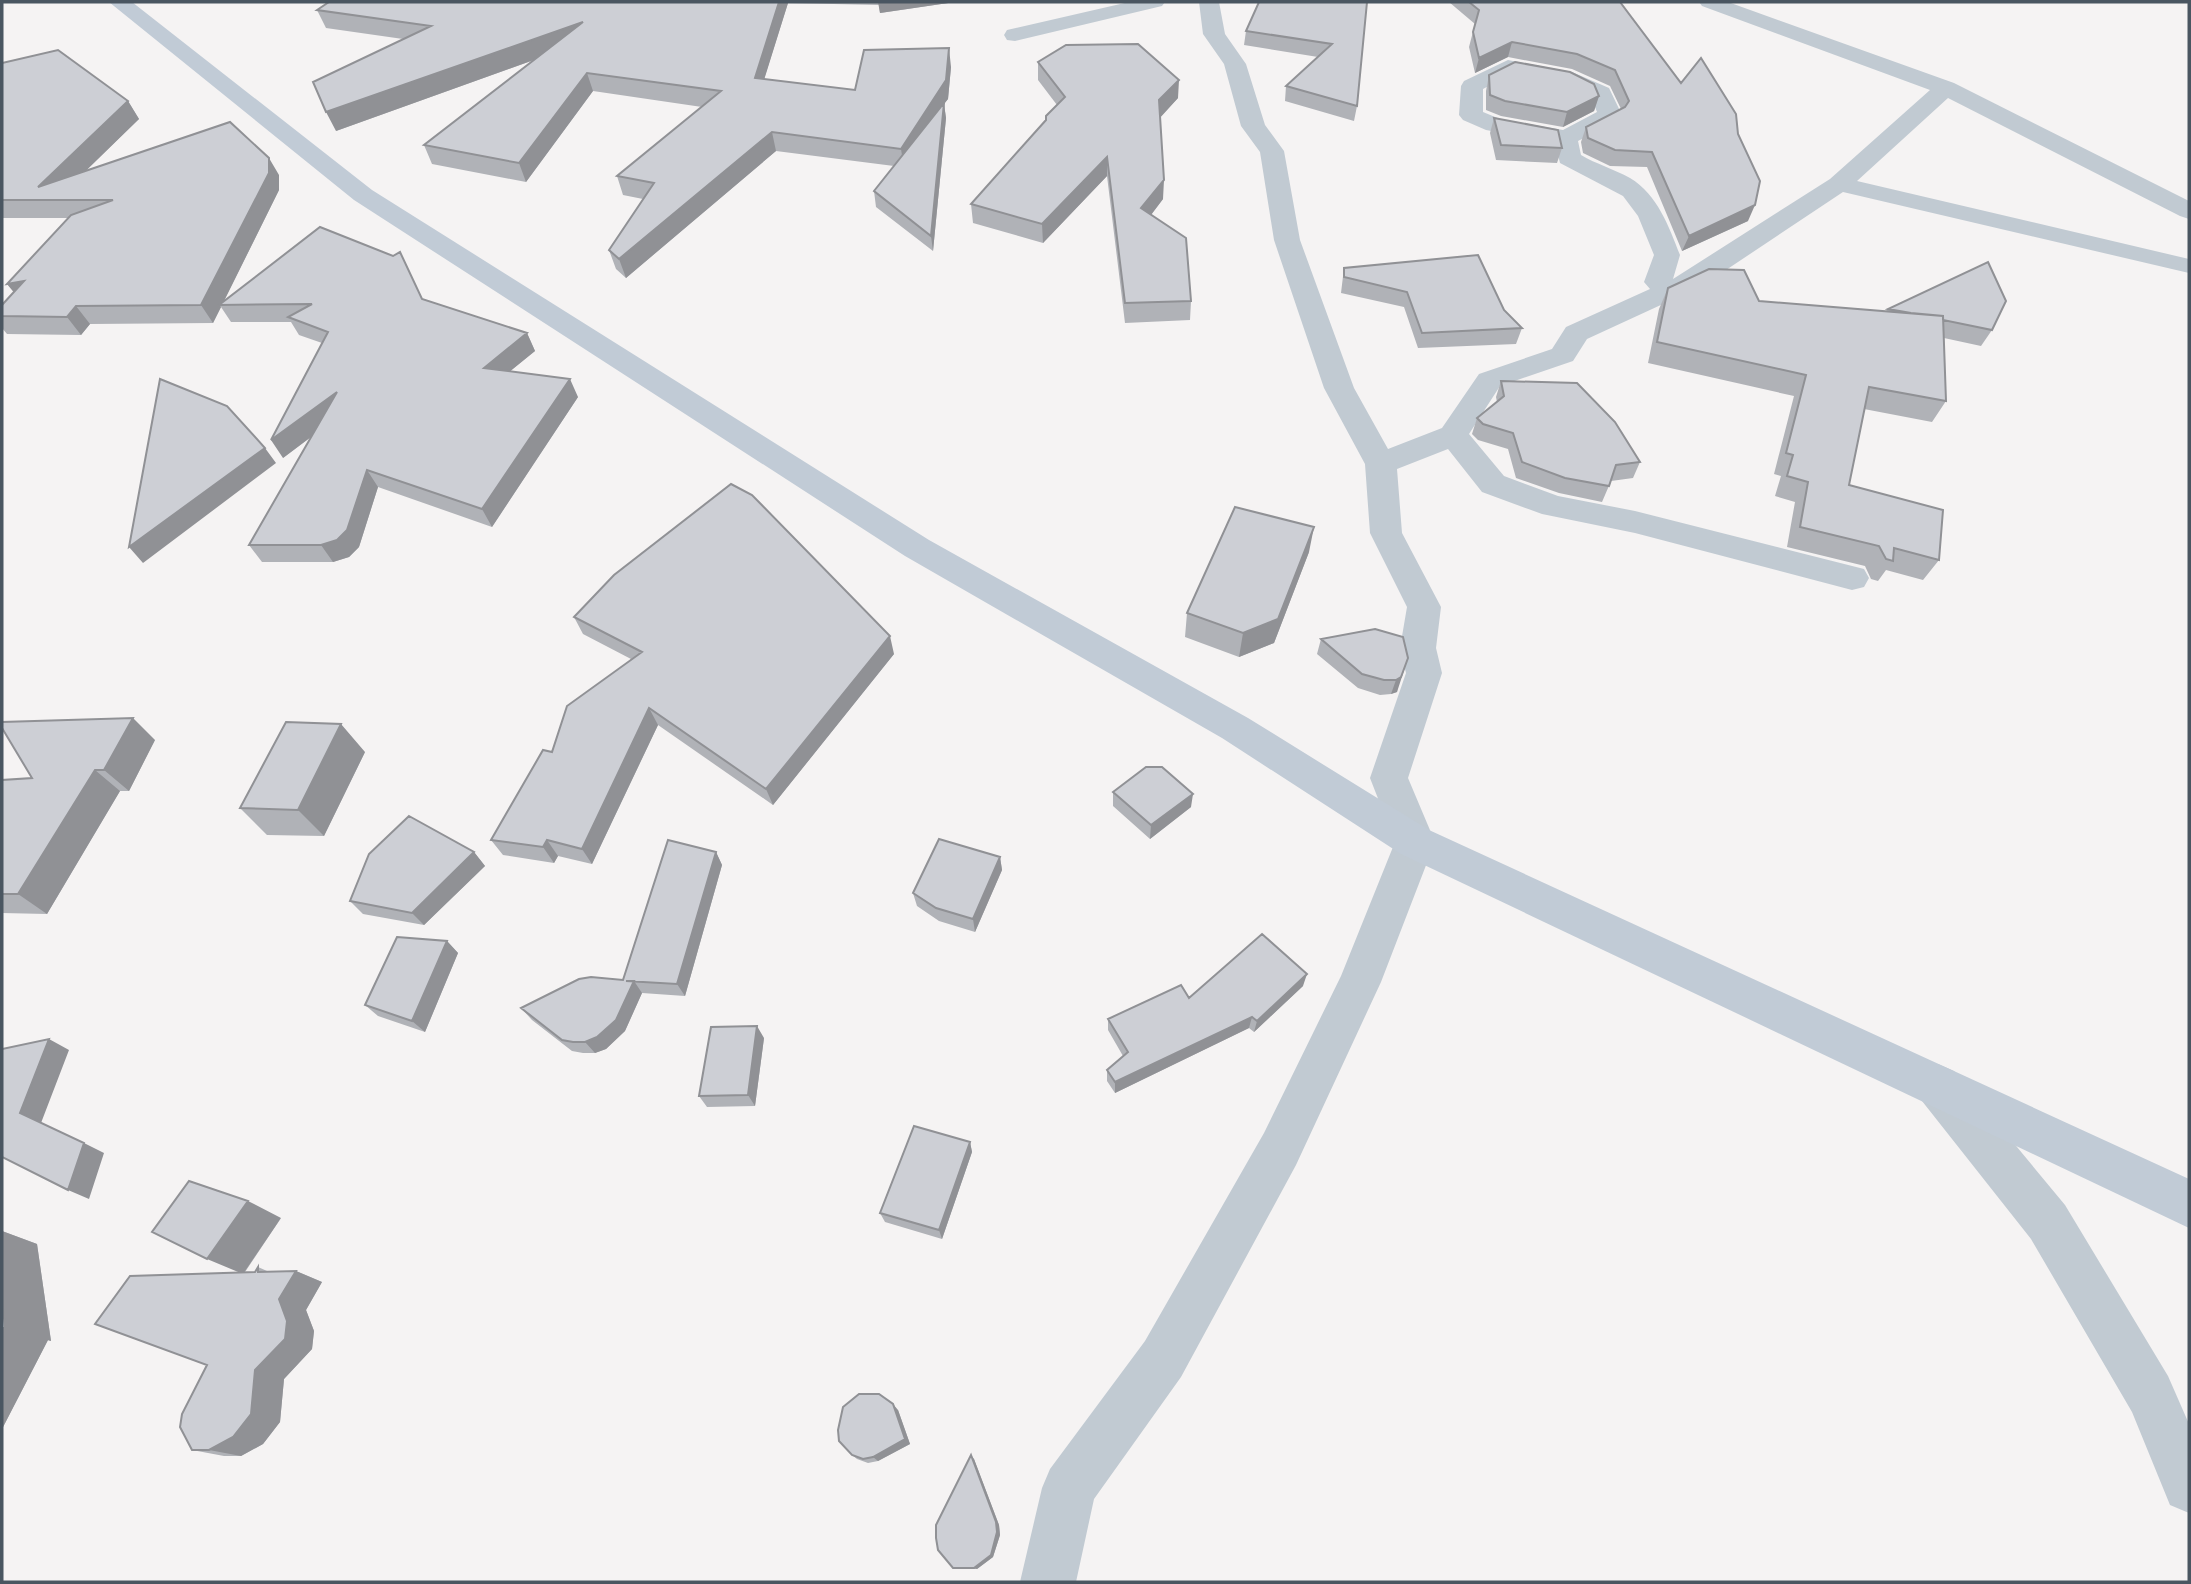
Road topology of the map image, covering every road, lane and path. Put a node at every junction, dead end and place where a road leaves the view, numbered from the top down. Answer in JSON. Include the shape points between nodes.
{"nodes":[{"id":1,"x":121,"y":2,"type":"edge"},
{"id":2,"x":1155,"y":2,"type":"edge"},
{"id":3,"x":1209,"y":2,"type":"edge"},
{"id":4,"x":1709,"y":2,"type":"edge"},
{"id":5,"x":1015,"y":35,"type":"dead end"},
{"id":6,"x":1946,"y":88,"type":"junction"},
{"id":7,"x":1566,"y":138,"type":"junction"},
{"id":8,"x":1839,"y":184,"type":"junction"},
{"id":9,"x":2189,"y":211,"type":"edge"},
{"id":10,"x":2185,"y":266,"type":"dead end"},
{"id":11,"x":1668,"y":291,"type":"junction"},
{"id":12,"x":1453,"y":435,"type":"junction"},
{"id":13,"x":1381,"y":464,"type":"junction"},
{"id":14,"x":1852,"y":578,"type":"dead end"},
{"id":15,"x":1415,"y":842,"type":"junction"},
{"id":16,"x":1938,"y":1086,"type":"junction"},
{"id":17,"x":2189,"y":1204,"type":"edge"},
{"id":18,"x":2189,"y":1486,"type":"edge"},
{"id":19,"x":1048,"y":1582,"type":"edge"}],
"edges":[{"from":1,"to":15,"type":"main road","via":[[363,195],[917,548],[1235,728]]},
{"from":2,"to":5,"type":"street"},
{"from":3,"to":13,"type":"street","via":[[1214,34],[1235,64],[1252,126],[1272,151],[1287,240],[1339,388]]},
{"from":4,"to":6,"type":"street"},
{"from":6,"to":8,"type":"street"},
{"from":6,"to":9,"type":"street"},
{"from":7,"to":7,"type":"street","via":[[1610,115],[1601,93],[1572,79],[1508,67],[1472,86],[1471,115],[1494,125]]},
{"from":7,"to":11,"type":"street","via":[[1569,158],[1625,185],[1649,212],[1667,255],[1658,282]]},
{"from":8,"to":10,"type":"street"},
{"from":8,"to":11,"type":"street"},
{"from":11,"to":12,"type":"street","via":[[1576,333],[1563,355],[1489,380]]},
{"from":12,"to":13,"type":"street"},
{"from":12,"to":14,"type":"street","via":[[1493,484],[1553,506],[1635,522]]},
{"from":13,"to":15,"type":"street","via":[[1386,533],[1424,607],[1418,648],[1424,673],[1389,778]]},
{"from":15,"to":16,"type":"main road"},
{"from":15,"to":19,"type":"street","via":[[1360,982],[1280,1149],[1163,1359],[1069,1488]]},
{"from":16,"to":17,"type":"main road"},
{"from":16,"to":18,"type":"street","via":[[2048,1222],[2150,1394]]}]}
